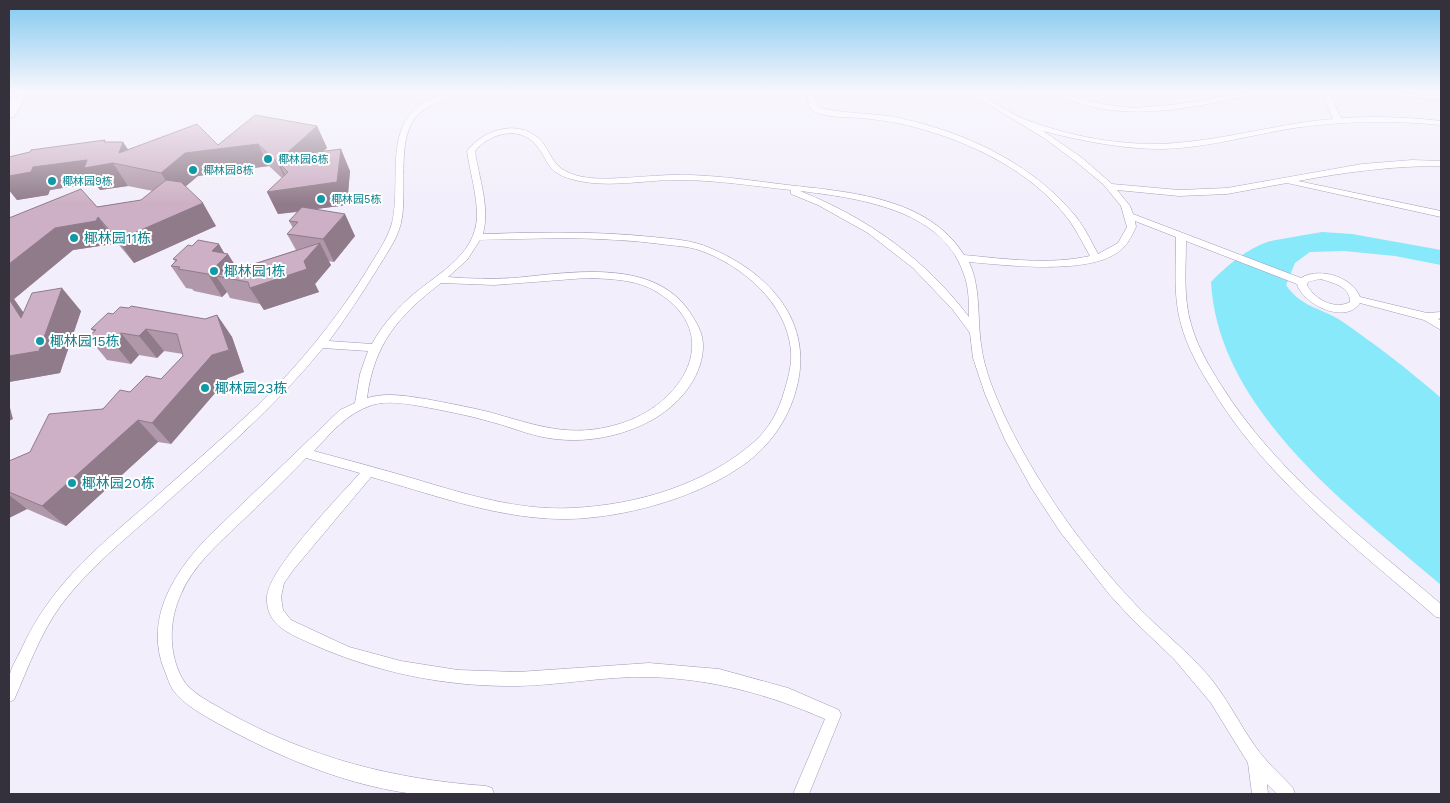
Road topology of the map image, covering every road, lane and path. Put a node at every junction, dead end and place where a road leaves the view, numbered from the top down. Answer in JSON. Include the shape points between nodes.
{"nodes":[{"id":1,"x":404,"y":129,"type":"edge"},
{"id":2,"x":930,"y":129,"type":"edge"},
{"id":3,"x":1034,"y":129,"type":"edge"},
{"id":4,"x":1050,"y":129,"type":"edge"},
{"id":5,"x":1275,"y":129,"type":"edge"},
{"id":6,"x":1441,"y":163,"type":"edge"},
{"id":7,"x":1286,"y":181,"type":"junction"},
{"id":8,"x":776,"y":186,"type":"junction"},
{"id":9,"x":1112,"y":187,"type":"junction"},
{"id":10,"x":1441,"y":214,"type":"edge"},
{"id":11,"x":1132,"y":217,"type":"junction"},
{"id":12,"x":1181,"y":236,"type":"junction"},
{"id":13,"x":478,"y":237,"type":"junction"},
{"id":14,"x":961,"y":258,"type":"junction"},
{"id":15,"x":1096,"y":258,"type":"junction"},
{"id":16,"x":440,"y":280,"type":"junction"},
{"id":17,"x":1304,"y":283,"type":"junction"},
{"id":18,"x":1356,"y":299,"type":"junction"},
{"id":19,"x":1441,"y":315,"type":"edge"},
{"id":20,"x":1427,"y":317,"type":"junction"},
{"id":21,"x":1441,"y":326,"type":"edge"},
{"id":22,"x":974,"y":332,"type":"junction"},
{"id":23,"x":321,"y":344,"type":"junction"},
{"id":24,"x":373,"y":348,"type":"junction"},
{"id":25,"x":360,"y":405,"type":"junction"},
{"id":26,"x":304,"y":452,"type":"junction"},
{"id":27,"x":369,"y":471,"type":"junction"},
{"id":28,"x":1441,"y":612,"type":"edge"},
{"id":29,"x":9,"y":695,"type":"edge"},
{"id":30,"x":1256,"y":761,"type":"junction"},
{"id":31,"x":486,"y":794,"type":"edge"},
{"id":32,"x":801,"y":794,"type":"edge"},
{"id":33,"x":1260,"y":794,"type":"edge"},
{"id":34,"x":1287,"y":794,"type":"edge"}],
"edges":[{"from":1,"to":23,"type":"lane","via":[[396,225],[346,312]]},
{"from":2,"to":15,"type":"lane","via":[[1003,160],[1027,176],[1068,213]]},
{"from":3,"to":9,"type":"lane","via":[[1092,168]]},
{"from":4,"to":5,"type":"lane","via":[[1085,139],[1152,146],[1184,145]]},
{"from":6,"to":7,"type":"lane","via":[[1362,167]]},
{"from":7,"to":9,"type":"lane","via":[[1227,191],[1179,193]]},
{"from":7,"to":10,"type":"lane"},
{"from":8,"to":13,"type":"lane","via":[[700,177],[584,180],[554,167],[530,136],[520,132],[495,134],[475,144],[471,152],[482,220]]},
{"from":8,"to":14,"type":"lane","via":[[875,201],[898,209],[939,232]]},
{"from":8,"to":22,"type":"lane","via":[[844,214],[898,249],[940,287]]},
{"from":9,"to":11,"type":"lane"},
{"from":11,"to":12,"type":"lane"},
{"from":11,"to":15,"type":"lane","via":[[1129,240]]},
{"from":12,"to":17,"type":"lane"},
{"from":12,"to":28,"type":"lane","via":[[1180,284],[1184,317],[1198,355],[1220,396],[1253,440],[1297,488]]},
{"from":13,"to":16,"type":"lane","via":[[458,266]]},
{"from":13,"to":27,"type":"lane","via":[[619,236],[704,248],[733,262],[771,294],[791,327],[797,355],[794,384],[782,415],[760,444],[730,466],[695,485],[613,510],[569,514],[526,512],[485,505]]},
{"from":14,"to":15,"type":"lane","via":[[1040,263]]},
{"from":14,"to":22,"type":"lane","via":[[972,282]]},
{"from":16,"to":24,"type":"lane","via":[[391,322]]},
{"from":16,"to":25,"type":"lane","via":[[503,282],[587,275],[623,277],[642,282],[675,300],[687,313],[698,343],[696,360],[690,377],[662,408],[642,420],[594,435],[544,433],[447,407],[393,398]]},
{"from":17,"to":18,"type":"lane","via":[[1311,277],[1329,278],[1347,286]]},
{"from":17,"to":18,"type":"lane","via":[[1304,291],[1309,296],[1332,308],[1351,306]]},
{"from":18,"to":20,"type":"lane"},
{"from":19,"to":20,"type":"lane"},
{"from":20,"to":21,"type":"lane"},
{"from":22,"to":30,"type":"lane","via":[[990,393],[1042,494],[1132,611],[1178,652],[1220,702]]},
{"from":23,"to":24,"type":"lane"},
{"from":23,"to":29,"type":"lane","via":[[268,404],[86,566],[56,602],[28,648]]},
{"from":24,"to":25,"type":"lane","via":[[363,376]]},
{"from":25,"to":26,"type":"lane","via":[[344,413]]},
{"from":26,"to":27,"type":"lane"},
{"from":26,"to":31,"type":"lane","via":[[197,558],[176,590],[164,624],[165,656],[178,685],[203,706],[238,727],[319,763],[413,786]]},
{"from":27,"to":32,"type":"lane","via":[[278,580],[274,597],[277,613],[286,625],[348,653],[401,668],[458,678],[518,680],[649,670],[719,676],[788,694],[834,715]]},
{"from":30,"to":33,"type":"lane"},
{"from":30,"to":34,"type":"lane"}]}
